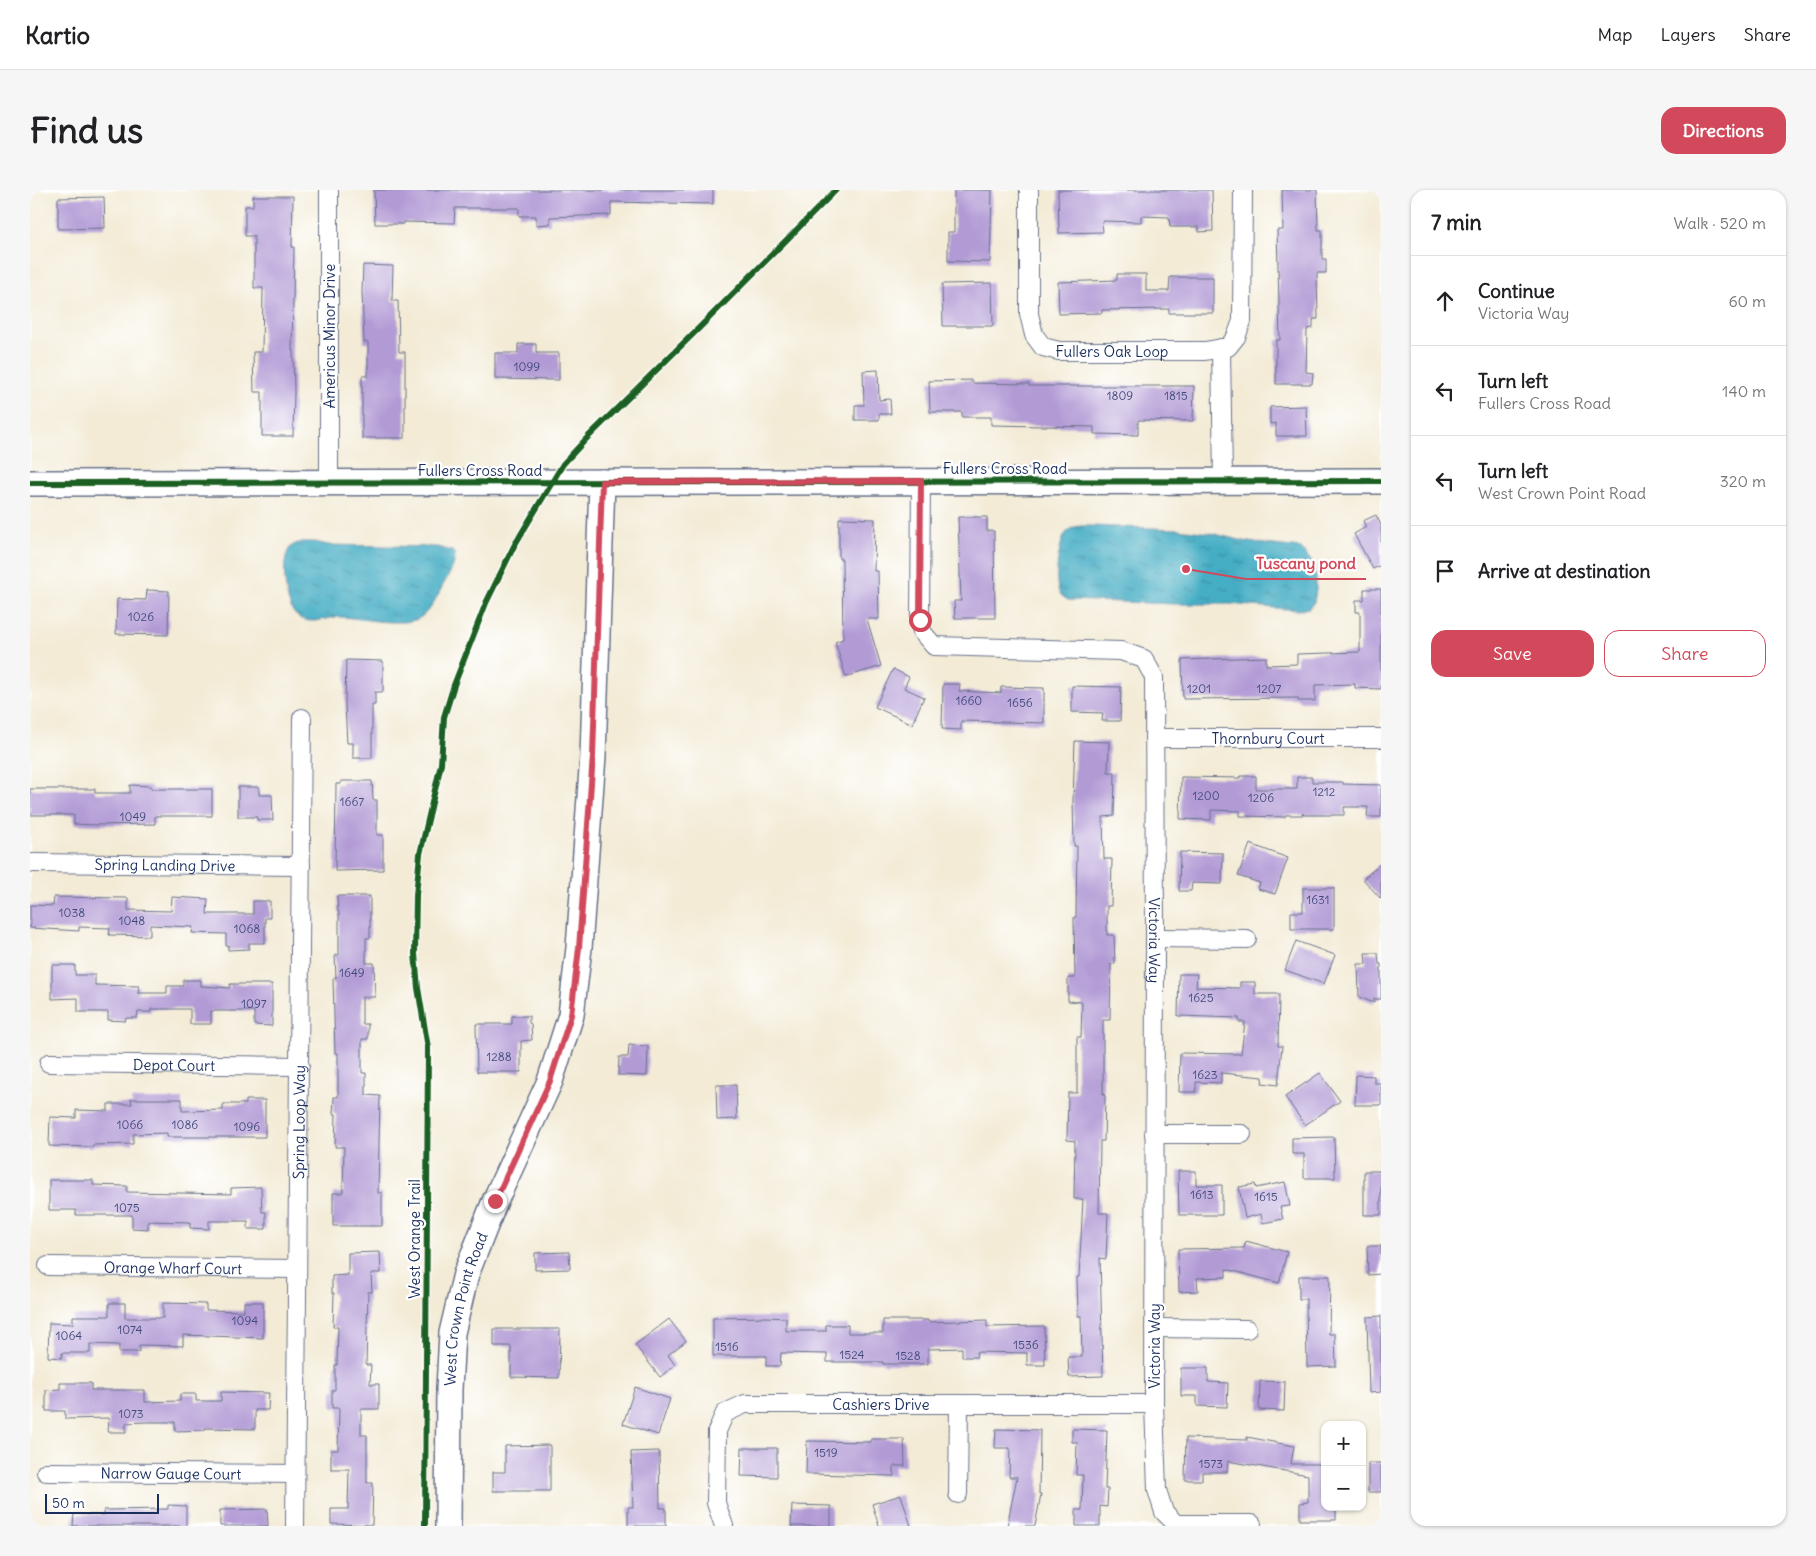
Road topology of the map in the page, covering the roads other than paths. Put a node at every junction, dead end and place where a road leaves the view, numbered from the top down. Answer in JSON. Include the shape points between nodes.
{"nodes":[{"id":1,"x":329,"y":190,"type":"edge"},
{"id":2,"x":1029,"y":190,"type":"edge"},
{"id":3,"x":1243,"y":190,"type":"edge"},
{"id":4,"x":1221,"y":348,"type":"junction"},
{"id":5,"x":1223,"y":480,"type":"junction"},
{"id":6,"x":921,"y":481,"type":"junction"},
{"id":7,"x":1381,"y":481,"type":"edge"},
{"id":8,"x":602,"y":482,"type":"junction"},
{"id":9,"x":30,"y":483,"type":"edge"},
{"id":10,"x":329,"y":483,"type":"junction"},
{"id":11,"x":302,"y":718,"type":"dead end"},
{"id":12,"x":1154,"y":738,"type":"junction"},
{"id":13,"x":1381,"y":738,"type":"edge"},
{"id":14,"x":30,"y":863,"type":"edge"},
{"id":15,"x":301,"y":866,"type":"junction"},
{"id":16,"x":1155,"y":938,"type":"junction"},
{"id":17,"x":1247,"y":939,"type":"dead end"},
{"id":18,"x":49,"y":1062,"type":"dead end"},
{"id":19,"x":300,"y":1066,"type":"junction"},
{"id":20,"x":1154,"y":1134,"type":"junction"},
{"id":21,"x":1242,"y":1134,"type":"dead end"},
{"id":22,"x":48,"y":1266,"type":"dead end"},
{"id":23,"x":297,"y":1269,"type":"junction"},
{"id":24,"x":1154,"y":1328,"type":"junction"},
{"id":25,"x":1247,"y":1328,"type":"dead end"},
{"id":26,"x":959,"y":1404,"type":"junction"},
{"id":27,"x":1154,"y":1404,"type":"junction"},
{"id":28,"x":46,"y":1472,"type":"dead end"},
{"id":29,"x":296,"y":1474,"type":"junction"},
{"id":30,"x":958,"y":1494,"type":"dead end"},
{"id":31,"x":1252,"y":1524,"type":"dead end"},
{"id":32,"x":295,"y":1526,"type":"edge"},
{"id":33,"x":448,"y":1526,"type":"edge"},
{"id":34,"x":724,"y":1526,"type":"edge"}],
"edges":[{"from":1,"to":10,"type":"street","name":"Americus Minor Drive"},
{"from":2,"to":4,"type":"street","name":"Fullers Oak Loop","via":[[1029,314],[1034,335],[1043,347],[1059,351],[1205,351]]},
{"from":3,"to":4,"type":"street","via":[[1242,322],[1228,347]]},
{"from":4,"to":5,"type":"street"},
{"from":5,"to":6,"type":"street","name":"Fullers Cross Road"},
{"from":5,"to":7,"type":"street","name":"Fullers Cross Road"},
{"from":6,"to":8,"type":"street","name":"Fullers Cross Road"},
{"from":6,"to":12,"type":"street","name":"Victoria Way","via":[[920,620],[922,632],[934,646],[1121,651],[1144,659],[1154,677]]},
{"from":8,"to":10,"type":"street","name":"Fullers Cross Road"},
{"from":8,"to":33,"type":"street","name":"West Crown Point Road","via":[[593,756],[571,1015],[550,1081],[495,1201],[466,1274],[452,1333]]},
{"from":9,"to":10,"type":"street","name":"Fullers Cross Road"},
{"from":11,"to":15,"type":"street","name":"Spring Loop Way"},
{"from":12,"to":13,"type":"street","name":"Thornbury Court"},
{"from":12,"to":16,"type":"street","name":"Victoria Way"},
{"from":14,"to":15,"type":"street","name":"Spring Landing Drive"},
{"from":15,"to":19,"type":"street","name":"Spring Loop Way"},
{"from":16,"to":17,"type":"street"},
{"from":16,"to":20,"type":"street","name":"Victoria Way"},
{"from":18,"to":19,"type":"street","name":"Depot Court"},
{"from":19,"to":23,"type":"street","name":"Spring Loop Way"},
{"from":20,"to":21,"type":"street"},
{"from":20,"to":24,"type":"street","name":"Victoria Way"},
{"from":22,"to":23,"type":"street","name":"Orange Wharf Court"},
{"from":23,"to":29,"type":"street","name":"Spring Loop Way"},
{"from":24,"to":25,"type":"street"},
{"from":24,"to":27,"type":"street","name":"Victoria Way"},
{"from":26,"to":27,"type":"street","name":"Cashiers Drive"},
{"from":26,"to":30,"type":"street"},
{"from":26,"to":34,"type":"street","name":"Cashiers Drive","via":[[745,1404],[724,1413],[716,1431],[716,1503]]},
{"from":27,"to":31,"type":"street","name":"Victoria Way","via":[[1157,1490],[1164,1512],[1176,1524]]},
{"from":28,"to":29,"type":"street","name":"Narrow Gauge Court"},
{"from":29,"to":32,"type":"street","name":"Spring Loop Way"}]}
